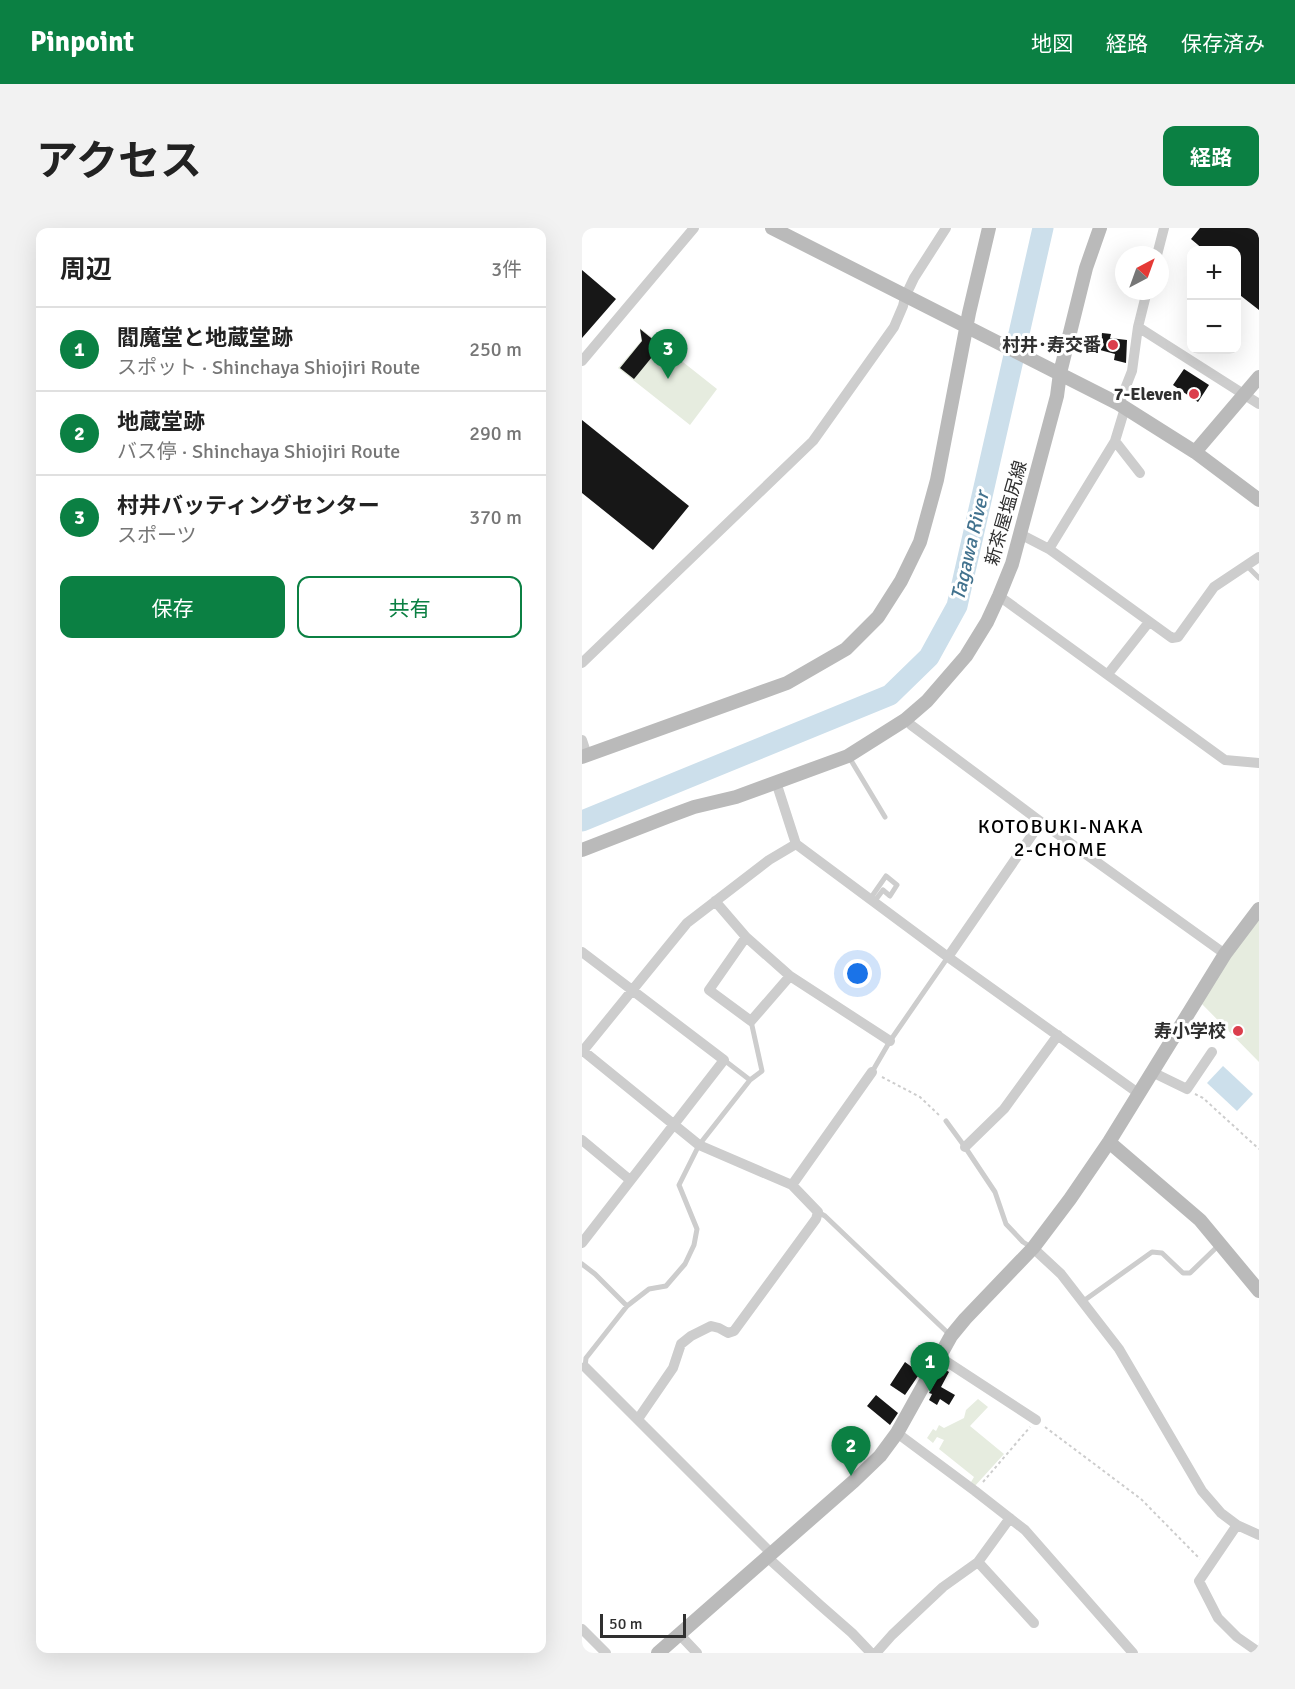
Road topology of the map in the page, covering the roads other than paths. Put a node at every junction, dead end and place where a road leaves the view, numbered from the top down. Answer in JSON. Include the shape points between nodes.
{"nodes":[{"id":1,"x":694,"y":228,"type":"edge"},
{"id":2,"x":772,"y":228,"type":"edge"},
{"id":3,"x":946,"y":228,"type":"edge"},
{"id":4,"x":989,"y":228,"type":"edge"},
{"id":5,"x":1100,"y":228,"type":"edge"},
{"id":6,"x":1164,"y":228,"type":"edge"},
{"id":7,"x":1159,"y":246,"type":"edge"},
{"id":8,"x":905,"y":297,"type":"junction"},
{"id":9,"x":1145,"y":300,"type":"edge"},
{"id":10,"x":1138,"y":327,"type":"junction"},
{"id":11,"x":972,"y":330,"type":"junction"},
{"id":12,"x":582,"y":361,"type":"edge"},
{"id":13,"x":1060,"y":373,"type":"junction"},
{"id":14,"x":1259,"y":377,"type":"edge"},
{"id":15,"x":1244,"y":394,"type":"junction"},
{"id":16,"x":1259,"y":404,"type":"edge"},
{"id":17,"x":1122,"y":406,"type":"junction"},
{"id":18,"x":1115,"y":441,"type":"junction"},
{"id":19,"x":1195,"y":452,"type":"junction"},
{"id":20,"x":1140,"y":473,"type":"dead end"},
{"id":21,"x":1259,"y":500,"type":"edge"},
{"id":22,"x":1020,"y":534,"type":"junction"},
{"id":23,"x":1048,"y":549,"type":"junction"},
{"id":24,"x":1259,"y":556,"type":"edge"},
{"id":25,"x":1247,"y":566,"type":"junction"},
{"id":26,"x":1259,"y":578,"type":"edge"},
{"id":27,"x":999,"y":596,"type":"junction"},
{"id":28,"x":1149,"y":622,"type":"junction"},
{"id":29,"x":582,"y":663,"type":"edge"},
{"id":30,"x":1108,"y":674,"type":"junction"},
{"id":31,"x":911,"y":725,"type":"dead end"},
{"id":32,"x":582,"y":740,"type":"edge"},
{"id":33,"x":585,"y":756,"type":"edge"},
{"id":34,"x":849,"y":756,"type":"junction"},
{"id":35,"x":1259,"y":763,"type":"edge"},
{"id":36,"x":776,"y":782,"type":"junction"},
{"id":37,"x":885,"y":817,"type":"dead end"},
{"id":38,"x":1041,"y":822,"type":"junction"},
{"id":39,"x":796,"y":844,"type":"junction"},
{"id":40,"x":582,"y":850,"type":"edge"},
{"id":41,"x":715,"y":901,"type":"junction"},
{"id":42,"x":872,"y":901,"type":"junction"},
{"id":43,"x":1259,"y":909,"type":"edge"},
{"id":44,"x":746,"y":937,"type":"junction"},
{"id":45,"x":582,"y":952,"type":"edge"},
{"id":46,"x":1225,"y":954,"type":"junction"},
{"id":47,"x":948,"y":957,"type":"junction"},
{"id":48,"x":790,"y":976,"type":"junction"},
{"id":49,"x":633,"y":991,"type":"junction"},
{"id":50,"x":751,"y":1021,"type":"junction"},
{"id":51,"x":1058,"y":1035,"type":"junction"},
{"id":52,"x":890,"y":1041,"type":"junction"},
{"id":53,"x":582,"y":1051,"type":"edge"},
{"id":54,"x":1212,"y":1052,"type":"dead end"},
{"id":55,"x":724,"y":1060,"type":"junction"},
{"id":56,"x":872,"y":1072,"type":"joint"},
{"id":57,"x":1152,"y":1072,"type":"junction"},
{"id":58,"x":750,"y":1080,"type":"junction"},
{"id":59,"x":1138,"y":1093,"type":"junction"},
{"id":60,"x":946,"y":1121,"type":"road end"},
{"id":61,"x":675,"y":1124,"type":"junction"},
{"id":62,"x":1109,"y":1142,"type":"junction"},
{"id":63,"x":583,"y":1143,"type":"edge"},
{"id":64,"x":699,"y":1145,"type":"junction"},
{"id":65,"x":965,"y":1147,"type":"junction"},
{"id":66,"x":630,"y":1180,"type":"junction"},
{"id":67,"x":792,"y":1185,"type":"junction"},
{"id":68,"x":818,"y":1212,"type":"junction"},
{"id":69,"x":582,"y":1243,"type":"edge"},
{"id":70,"x":1221,"y":1244,"type":"junction"},
{"id":71,"x":1032,"y":1248,"type":"junction"},
{"id":72,"x":582,"y":1264,"type":"edge"},
{"id":73,"x":1259,"y":1290,"type":"edge"},
{"id":74,"x":1082,"y":1302,"type":"junction"},
{"id":75,"x":627,"y":1306,"type":"junction"},
{"id":76,"x":951,"y":1336,"type":"junction"},
{"id":77,"x":938,"y":1356,"type":"junction"},
{"id":78,"x":585,"y":1368,"type":"joint"},
{"id":79,"x":638,"y":1419,"type":"junction"},
{"id":80,"x":1036,"y":1420,"type":"road end"},
{"id":81,"x":897,"y":1433,"type":"junction"},
{"id":82,"x":1011,"y":1518,"type":"junction"},
{"id":83,"x":1237,"y":1525,"type":"junction"},
{"id":84,"x":1259,"y":1535,"type":"edge"},
{"id":85,"x":769,"y":1555,"type":"junction"},
{"id":86,"x":978,"y":1562,"type":"junction"},
{"id":87,"x":1034,"y":1623,"type":"dead end"},
{"id":88,"x":582,"y":1629,"type":"edge"},
{"id":89,"x":680,"y":1635,"type":"junction"},
{"id":90,"x":1258,"y":1648,"type":"edge"},
{"id":91,"x":606,"y":1653,"type":"edge"},
{"id":92,"x":658,"y":1653,"type":"edge"},
{"id":93,"x":697,"y":1653,"type":"edge"},
{"id":94,"x":871,"y":1653,"type":"edge"},
{"id":95,"x":876,"y":1653,"type":"edge"},
{"id":96,"x":1133,"y":1653,"type":"edge"}],
"edges":[{"from":1,"to":12,"type":"street"},
{"from":2,"to":8,"type":"main road"},
{"from":3,"to":8,"type":"street"},
{"from":4,"to":11,"type":"main road"},
{"from":5,"to":13,"type":"main road","name":"新茶屋塩尻線"},
{"from":6,"to":7,"type":"street"},
{"from":8,"to":11,"type":"main road"},
{"from":8,"to":29,"type":"street","via":[[894,327],[813,441]]},
{"from":9,"to":10,"type":"street"},
{"from":10,"to":15,"type":"street"},
{"from":10,"to":17,"type":"street"},
{"from":11,"to":13,"type":"main road"},
{"from":11,"to":33,"type":"main road","via":[[920,542],[878,617],[846,649],[787,683]]},
{"from":13,"to":17,"type":"main road"},
{"from":13,"to":22,"type":"main road","name":"新茶屋塩尻線"},
{"from":14,"to":15,"type":"main road"},
{"from":15,"to":16,"type":"street"},
{"from":15,"to":19,"type":"main road"},
{"from":17,"to":18,"type":"street"},
{"from":17,"to":19,"type":"main road"},
{"from":18,"to":20,"type":"street"},
{"from":18,"to":23,"type":"street"},
{"from":19,"to":21,"type":"main road"},
{"from":22,"to":23,"type":"street"},
{"from":22,"to":27,"type":"main road","name":"新茶屋塩尻線"},
{"from":23,"to":28,"type":"street"},
{"from":24,"to":25,"type":"street"},
{"from":25,"to":26,"type":"lane"},
{"from":25,"to":28,"type":"street","via":[[1214,587],[1178,637],[1172,638]]},
{"from":27,"to":30,"type":"street"},
{"from":27,"to":34,"type":"main road","name":"新茶屋塩尻線","via":[[966,656],[927,700],[906,720]]},
{"from":28,"to":30,"type":"street"},
{"from":30,"to":35,"type":"street","via":[[1225,760]]},
{"from":31,"to":38,"type":"street"},
{"from":32,"to":33,"type":"street"},
{"from":34,"to":36,"type":"main road","name":"新茶屋塩尻線"},
{"from":34,"to":37,"type":"lane"},
{"from":36,"to":39,"type":"street"},
{"from":36,"to":40,"type":"main road","name":"新茶屋塩尻線","via":[[694,807]]},
{"from":38,"to":46,"type":"street"},
{"from":38,"to":47,"type":"street"},
{"from":39,"to":41,"type":"street"},
{"from":39,"to":42,"type":"street"},
{"from":41,"to":44,"type":"street"},
{"from":41,"to":49,"type":"street","via":[[687,922]]},
{"from":42,"to":42,"type":"lane","via":[[886,876],[897,885],[890,896],[883,890]]},
{"from":42,"to":47,"type":"street"},
{"from":43,"to":46,"type":"main road"},
{"from":44,"to":48,"type":"street"},
{"from":44,"to":50,"type":"street","via":[[709,990]]},
{"from":45,"to":49,"type":"street"},
{"from":46,"to":57,"type":"main road"},
{"from":47,"to":51,"type":"street"},
{"from":47,"to":52,"type":"lane"},
{"from":48,"to":50,"type":"street"},
{"from":48,"to":52,"type":"street"},
{"from":49,"to":53,"type":"street"},
{"from":49,"to":55,"type":"street"},
{"from":50,"to":58,"type":"lane","via":[[762,1071]]},
{"from":51,"to":59,"type":"street"},
{"from":51,"to":65,"type":"street","via":[[1004,1109]]},
{"from":52,"to":56,"type":"lane"},
{"from":53,"to":61,"type":"street"},
{"from":54,"to":57,"type":"street","via":[[1187,1089]]},
{"from":55,"to":58,"type":"lane"},
{"from":55,"to":61,"type":"street"},
{"from":56,"to":67,"type":"street"},
{"from":57,"to":59,"type":"main road"},
{"from":58,"to":64,"type":"lane"},
{"from":59,"to":62,"type":"main road"},
{"from":60,"to":65,"type":"lane"},
{"from":61,"to":64,"type":"street"},
{"from":61,"to":66,"type":"street"},
{"from":62,"to":70,"type":"main road","via":[[1200,1220]]},
{"from":62,"to":71,"type":"main road"},
{"from":63,"to":66,"type":"street"},
{"from":64,"to":67,"type":"street"},
{"from":64,"to":75,"type":"lane","via":[[679,1185],[697,1229],[694,1245],[685,1264],[666,1286],[649,1289]]},
{"from":65,"to":71,"type":"lane","via":[[995,1192],[1006,1224]]},
{"from":66,"to":69,"type":"street"},
{"from":67,"to":68,"type":"street"},
{"from":68,"to":76,"type":"lane"},
{"from":68,"to":79,"type":"street","via":[[734,1330],[728,1333],[711,1326],[681,1344],[673,1368]]},
{"from":70,"to":73,"type":"main road"},
{"from":70,"to":74,"type":"lane","via":[[1190,1273],[1183,1274],[1162,1253],[1152,1252]]},
{"from":71,"to":74,"type":"street","via":[[1061,1274]]},
{"from":71,"to":76,"type":"main road"},
{"from":72,"to":75,"type":"lane"},
{"from":74,"to":83,"type":"street","via":[[1119,1349],[1202,1491]]},
{"from":75,"to":78,"type":"lane","via":[[586,1358]]},
{"from":76,"to":77,"type":"main road"},
{"from":77,"to":80,"type":"street"},
{"from":77,"to":81,"type":"main road"},
{"from":78,"to":79,"type":"street"},
{"from":79,"to":85,"type":"street"},
{"from":81,"to":82,"type":"street"},
{"from":81,"to":85,"type":"main road","via":[[870,1467]]},
{"from":82,"to":86,"type":"street"},
{"from":82,"to":96,"type":"street"},
{"from":83,"to":84,"type":"street"},
{"from":83,"to":90,"type":"street","via":[[1199,1581],[1218,1618],[1237,1637]]},
{"from":85,"to":89,"type":"main road"},
{"from":85,"to":94,"type":"street"},
{"from":86,"to":87,"type":"street"},
{"from":86,"to":95,"type":"street","via":[[943,1587]]},
{"from":88,"to":91,"type":"street"},
{"from":89,"to":92,"type":"main road"},
{"from":89,"to":93,"type":"street"}]}
